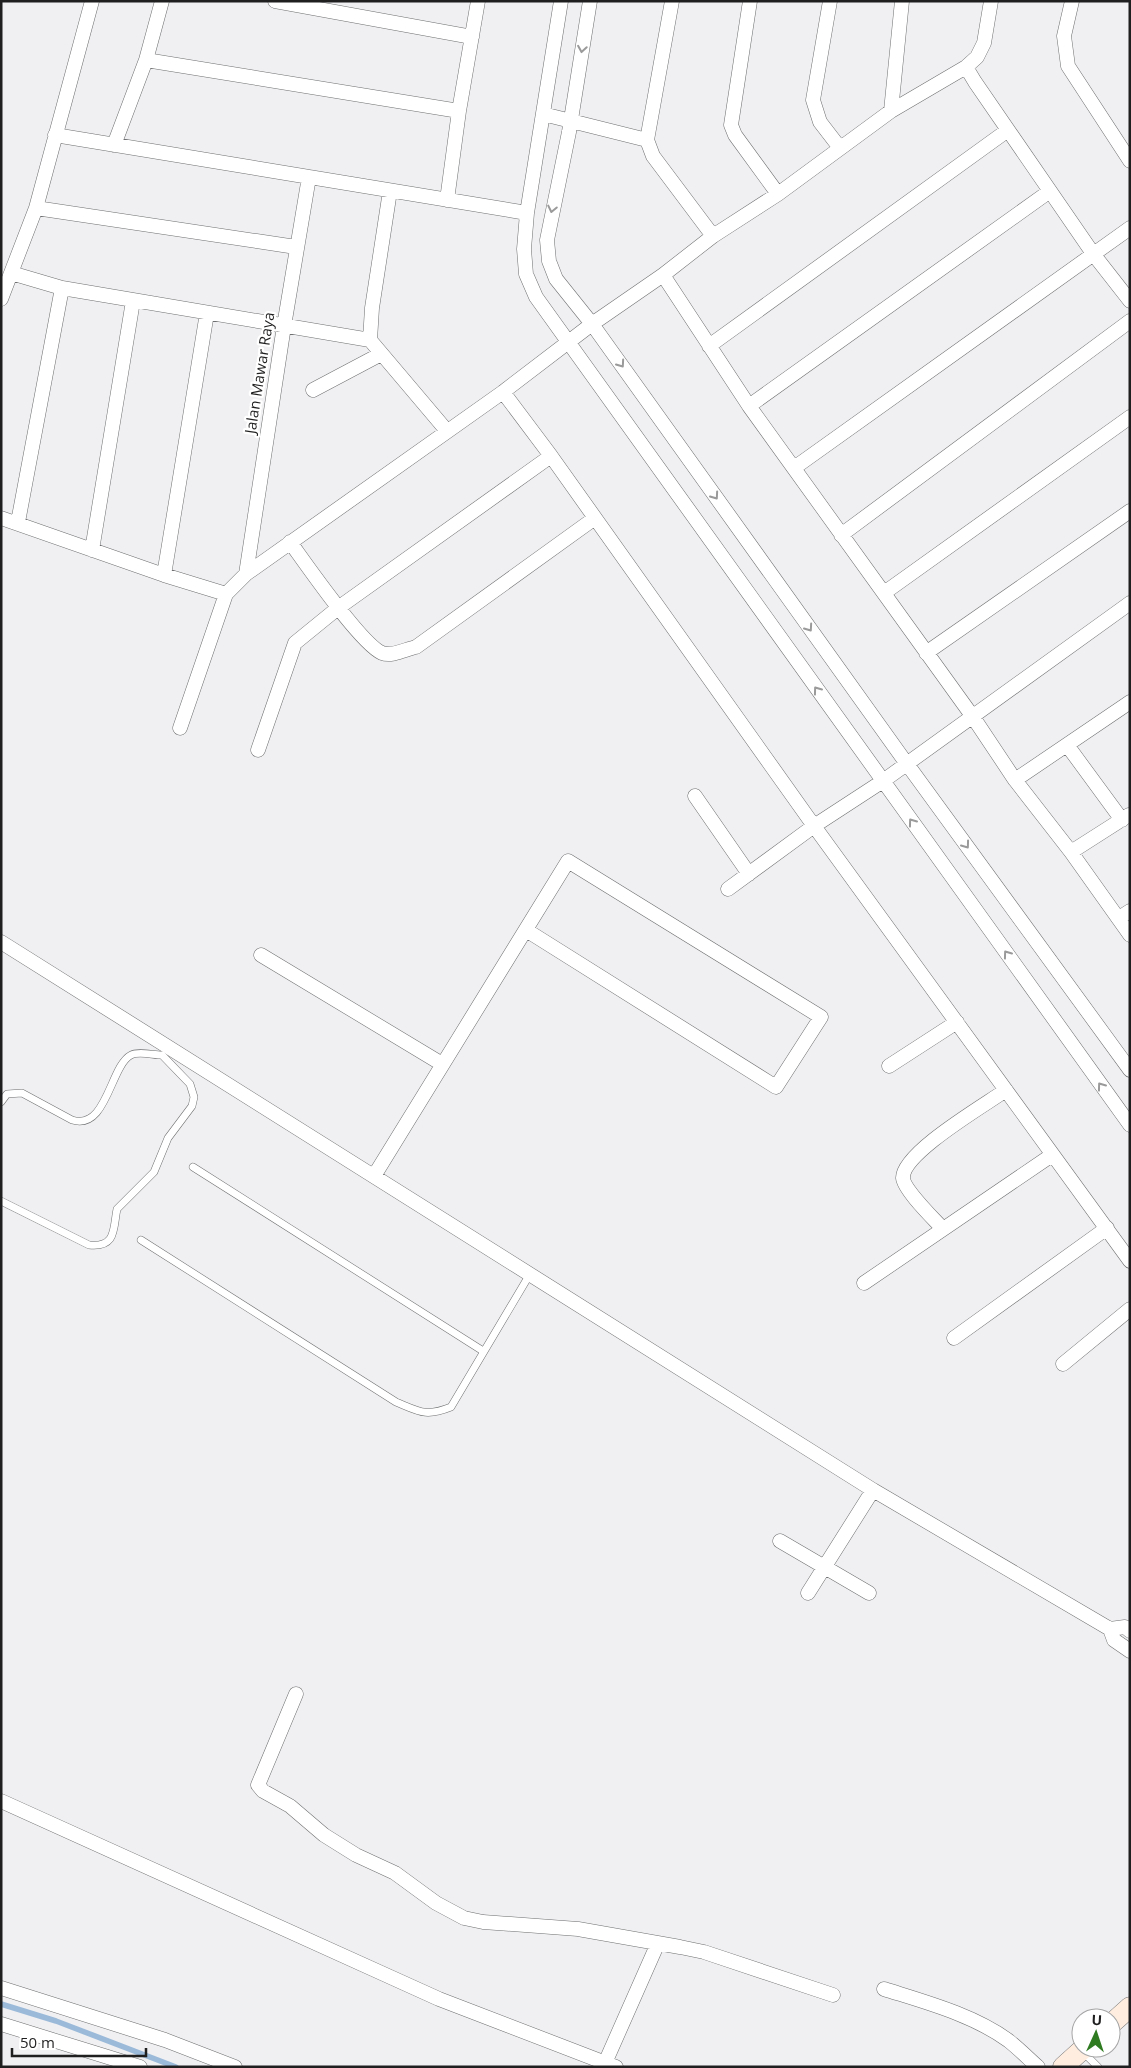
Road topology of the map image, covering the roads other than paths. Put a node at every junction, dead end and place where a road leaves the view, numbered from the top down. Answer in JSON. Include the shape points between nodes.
{"nodes":[{"id":1,"x":92,"y":1,"type":"edge"},
{"id":2,"x":162,"y":1,"type":"edge"},
{"id":3,"x":275,"y":1,"type":"edge"},
{"id":4,"x":478,"y":1,"type":"edge"},
{"id":5,"x":561,"y":1,"type":"edge"},
{"id":6,"x":590,"y":1,"type":"edge"},
{"id":7,"x":672,"y":1,"type":"edge"},
{"id":8,"x":750,"y":1,"type":"edge"},
{"id":9,"x":830,"y":1,"type":"edge"},
{"id":10,"x":902,"y":1,"type":"edge"},
{"id":11,"x":991,"y":1,"type":"edge"},
{"id":12,"x":1072,"y":1,"type":"edge"},
{"id":13,"x":472,"y":37,"type":"junction"},
{"id":14,"x":146,"y":60,"type":"junction"},
{"id":15,"x":966,"y":67,"type":"junction"},
{"id":16,"x":458,"y":111,"type":"junction"},
{"id":17,"x":891,"y":111,"type":"junction"},
{"id":18,"x":543,"y":114,"type":"junction"},
{"id":19,"x":570,"y":122,"type":"junction"},
{"id":20,"x":1008,"y":130,"type":"junction"},
{"id":21,"x":55,"y":135,"type":"junction"},
{"id":22,"x":647,"y":140,"type":"junction"},
{"id":23,"x":114,"y":145,"type":"junction"},
{"id":24,"x":840,"y":148,"type":"junction"},
{"id":25,"x":1130,"y":160,"type":"edge"},
{"id":26,"x":309,"y":177,"type":"junction"},
{"id":27,"x":390,"y":191,"type":"junction"},
{"id":28,"x":1050,"y":191,"type":"junction"},
{"id":29,"x":778,"y":194,"type":"junction"},
{"id":30,"x":447,"y":200,"type":"junction"},
{"id":31,"x":36,"y":208,"type":"junction"},
{"id":32,"x":527,"y":214,"type":"junction"},
{"id":33,"x":1130,"y":228,"type":"edge"},
{"id":34,"x":714,"y":236,"type":"junction"},
{"id":35,"x":296,"y":247,"type":"junction"},
{"id":36,"x":1094,"y":255,"type":"junction"},
{"id":37,"x":12,"y":273,"type":"junction"},
{"id":38,"x":663,"y":275,"type":"junction"},
{"id":39,"x":62,"y":288,"type":"junction"},
{"id":40,"x":1,"y":299,"type":"edge"},
{"id":41,"x":133,"y":301,"type":"junction"},
{"id":42,"x":1130,"y":301,"type":"edge"},
{"id":43,"x":207,"y":314,"type":"junction"},
{"id":44,"x":1130,"y":321,"type":"edge"},
{"id":45,"x":592,"y":324,"type":"junction"},
{"id":46,"x":284,"y":326,"type":"junction"},
{"id":47,"x":370,"y":340,"type":"junction"},
{"id":48,"x":568,"y":344,"type":"junction"},
{"id":49,"x":709,"y":346,"type":"junction"},
{"id":50,"x":381,"y":354,"type":"junction"},
{"id":51,"x":313,"y":390,"type":"dead end"},
{"id":52,"x":503,"y":392,"type":"junction"},
{"id":53,"x":749,"y":406,"type":"junction"},
{"id":54,"x":1130,"y":417,"type":"edge"},
{"id":55,"x":447,"y":432,"type":"junction"},
{"id":56,"x":551,"y":456,"type":"junction"},
{"id":57,"x":794,"y":468,"type":"junction"},
{"id":58,"x":1130,"y":512,"type":"edge"},
{"id":59,"x":1,"y":518,"type":"edge"},
{"id":60,"x":595,"y":518,"type":"junction"},
{"id":61,"x":18,"y":522,"type":"junction"},
{"id":62,"x":841,"y":535,"type":"junction"},
{"id":63,"x":290,"y":542,"type":"junction"},
{"id":64,"x":92,"y":550,"type":"junction"},
{"id":65,"x":246,"y":574,"type":"junction"},
{"id":66,"x":164,"y":575,"type":"junction"},
{"id":67,"x":884,"y":593,"type":"junction"},
{"id":68,"x":226,"y":594,"type":"junction"},
{"id":69,"x":1130,"y":604,"type":"edge"},
{"id":70,"x":338,"y":608,"type":"junction"},
{"id":71,"x":926,"y":653,"type":"junction"},
{"id":72,"x":1130,"y":702,"type":"edge"},
{"id":73,"x":973,"y":717,"type":"junction"},
{"id":74,"x":180,"y":728,"type":"dead end"},
{"id":75,"x":1067,"y":745,"type":"junction"},
{"id":76,"x":258,"y":750,"type":"dead end"},
{"id":77,"x":907,"y":764,"type":"junction"},
{"id":78,"x":1015,"y":780,"type":"junction"},
{"id":79,"x":883,"y":781,"type":"junction"},
{"id":80,"x":695,"y":796,"type":"dead end"},
{"id":81,"x":1126,"y":817,"type":"edge"},
{"id":82,"x":814,"y":826,"type":"junction"},
{"id":83,"x":1071,"y":852,"type":"junction"},
{"id":84,"x":749,"y":874,"type":"junction"},
{"id":85,"x":728,"y":889,"type":"dead end"},
{"id":86,"x":1124,"y":914,"type":"edge"},
{"id":87,"x":526,"y":930,"type":"junction"},
{"id":88,"x":1130,"y":935,"type":"edge"},
{"id":89,"x":1,"y":942,"type":"edge"},
{"id":90,"x":261,"y":955,"type":"dead end"},
{"id":91,"x":957,"y":1022,"type":"junction"},
{"id":92,"x":164,"y":1049,"type":"junction"},
{"id":93,"x":442,"y":1064,"type":"junction"},
{"id":94,"x":889,"y":1066,"type":"dead end"},
{"id":95,"x":1130,"y":1070,"type":"edge"},
{"id":96,"x":1006,"y":1090,"type":"junction"},
{"id":97,"x":1,"y":1102,"type":"edge"},
{"id":98,"x":1130,"y":1125,"type":"edge"},
{"id":99,"x":1052,"y":1155,"type":"junction"},
{"id":100,"x":192,"y":1167,"type":"dead end"},
{"id":101,"x":374,"y":1176,"type":"junction"},
{"id":102,"x":1,"y":1201,"type":"edge"},
{"id":103,"x":1107,"y":1228,"type":"junction"},
{"id":104,"x":943,"y":1229,"type":"junction"},
{"id":105,"x":141,"y":1240,"type":"dead end"},
{"id":106,"x":1130,"y":1261,"type":"edge"},
{"id":107,"x":530,"y":1274,"type":"junction"},
{"id":108,"x":864,"y":1283,"type":"dead end"},
{"id":109,"x":1130,"y":1309,"type":"edge"},
{"id":110,"x":954,"y":1338,"type":"dead end"},
{"id":111,"x":483,"y":1351,"type":"junction"},
{"id":112,"x":1063,"y":1364,"type":"dead end"},
{"id":113,"x":873,"y":1490,"type":"junction"},
{"id":114,"x":780,"y":1541,"type":"dead end"},
{"id":115,"x":825,"y":1568,"type":"junction"},
{"id":116,"x":808,"y":1593,"type":"dead end"},
{"id":117,"x":869,"y":1593,"type":"dead end"},
{"id":118,"x":1110,"y":1629,"type":"junction"},
{"id":119,"x":1130,"y":1630,"type":"edge"},
{"id":120,"x":1130,"y":1651,"type":"edge"},
{"id":121,"x":296,"y":1694,"type":"dead end"},
{"id":122,"x":1,"y":1801,"type":"edge"},
{"id":123,"x":658,"y":1943,"type":"junction"},
{"id":124,"x":1,"y":1988,"type":"edge"},
{"id":125,"x":884,"y":1989,"type":"dead end"},
{"id":126,"x":833,"y":1995,"type":"dead end"},
{"id":127,"x":1,"y":2024,"type":"edge"},
{"id":128,"x":1073,"y":2058,"type":"edge"},
{"id":129,"x":610,"y":2065,"type":"edge"},
{"id":130,"x":140,"y":2067,"type":"edge"},
{"id":131,"x":236,"y":2067,"type":"edge"},
{"id":132,"x":1038,"y":2067,"type":"edge"},
{"id":133,"x":1064,"y":2067,"type":"edge"}],
"edges":[{"from":1,"to":21,"type":"street"},
{"from":2,"to":14,"type":"street"},
{"from":3,"to":13,"type":"street"},
{"from":4,"to":13,"type":"street"},
{"from":5,"to":18,"type":"street"},
{"from":6,"to":19,"type":"street","one_way":true},
{"from":7,"to":22,"type":"street"},
{"from":8,"to":29,"type":"street","via":[[731,125]]},
{"from":9,"to":24,"type":"street","via":[[813,100],[820,122]]},
{"from":10,"to":17,"type":"street"},
{"from":11,"to":15,"type":"street","via":[[984,43],[977,57]]},
{"from":12,"to":25,"type":"street","via":[[1064,36],[1068,66]]},
{"from":13,"to":16,"type":"street"},
{"from":14,"to":16,"type":"street"},
{"from":14,"to":23,"type":"street"},
{"from":15,"to":17,"type":"street"},
{"from":15,"to":20,"type":"street"},
{"from":16,"to":30,"type":"street"},
{"from":17,"to":24,"type":"street"},
{"from":18,"to":19,"type":"street"},
{"from":18,"to":32,"type":"street"},
{"from":19,"to":22,"type":"street"},
{"from":19,"to":45,"type":"street","one_way":true,"via":[[551,215],[549,261],[556,279]]},
{"from":20,"to":28,"type":"street"},
{"from":20,"to":49,"type":"street"},
{"from":21,"to":23,"type":"street"},
{"from":21,"to":31,"type":"street"},
{"from":22,"to":34,"type":"street","via":[[653,156]]},
{"from":23,"to":26,"type":"street"},
{"from":24,"to":29,"type":"street"},
{"from":26,"to":27,"type":"street"},
{"from":26,"to":35,"type":"street","name":"Jalan Mawar Raya"},
{"from":27,"to":30,"type":"street"},
{"from":27,"to":47,"type":"street"},
{"from":28,"to":36,"type":"street"},
{"from":28,"to":53,"type":"street"},
{"from":29,"to":34,"type":"street"},
{"from":30,"to":32,"type":"street"},
{"from":31,"to":35,"type":"street"},
{"from":31,"to":37,"type":"street"},
{"from":32,"to":48,"type":"street","via":[[526,274],[536,297]]},
{"from":33,"to":36,"type":"street"},
{"from":34,"to":38,"type":"street"},
{"from":35,"to":46,"type":"street","name":"Jalan Mawar Raya"},
{"from":36,"to":42,"type":"street"},
{"from":36,"to":57,"type":"street"},
{"from":37,"to":39,"type":"street"},
{"from":37,"to":40,"type":"street"},
{"from":38,"to":45,"type":"street"},
{"from":38,"to":49,"type":"street"},
{"from":39,"to":41,"type":"street"},
{"from":39,"to":61,"type":"street"},
{"from":41,"to":43,"type":"street"},
{"from":41,"to":64,"type":"street"},
{"from":43,"to":46,"type":"street"},
{"from":43,"to":66,"type":"street"},
{"from":44,"to":62,"type":"street"},
{"from":45,"to":48,"type":"street"},
{"from":45,"to":77,"type":"street","one_way":true},
{"from":46,"to":47,"type":"street"},
{"from":46,"to":65,"type":"street","name":"Jalan Mawar Raya"},
{"from":47,"to":50,"type":"street"},
{"from":48,"to":52,"type":"street"},
{"from":79,"to":48,"type":"street","one_way":true},
{"from":49,"to":53,"type":"street"},
{"from":50,"to":51,"type":"street"},
{"from":50,"to":55,"type":"street"},
{"from":52,"to":55,"type":"street"},
{"from":52,"to":56,"type":"street"},
{"from":53,"to":57,"type":"street"},
{"from":54,"to":67,"type":"street"},
{"from":55,"to":63,"type":"street"},
{"from":56,"to":60,"type":"street"},
{"from":56,"to":70,"type":"street"},
{"from":57,"to":62,"type":"street"},
{"from":58,"to":71,"type":"street"},
{"from":59,"to":61,"type":"street"},
{"from":60,"to":70,"type":"street","via":[[416,647],[391,654],[380,652]]},
{"from":60,"to":82,"type":"street"},
{"from":61,"to":64,"type":"street"},
{"from":62,"to":67,"type":"street"},
{"from":63,"to":65,"type":"street"},
{"from":63,"to":70,"type":"street"},
{"from":64,"to":66,"type":"street"},
{"from":65,"to":68,"type":"street"},
{"from":66,"to":68,"type":"street"},
{"from":67,"to":71,"type":"street"},
{"from":68,"to":74,"type":"street"},
{"from":69,"to":73,"type":"street"},
{"from":70,"to":76,"type":"street","via":[[295,643]]},
{"from":71,"to":73,"type":"street"},
{"from":72,"to":75,"type":"street"},
{"from":73,"to":77,"type":"street"},
{"from":73,"to":78,"type":"street"},
{"from":75,"to":78,"type":"street"},
{"from":75,"to":81,"type":"street"},
{"from":77,"to":79,"type":"street"},
{"from":77,"to":95,"type":"street","one_way":true},
{"from":78,"to":83,"type":"street"},
{"from":79,"to":82,"type":"street"},
{"from":98,"to":79,"type":"street","one_way":true},
{"from":80,"to":84,"type":"street"},
{"from":81,"to":83,"type":"street"},
{"from":82,"to":84,"type":"street"},
{"from":82,"to":91,"type":"street"},
{"from":83,"to":86,"type":"street"},
{"from":84,"to":85,"type":"street"},
{"from":86,"to":88,"type":"street"},
{"from":87,"to":87,"type":"street","via":[[568,861],[821,1017],[776,1087]]},
{"from":87,"to":93,"type":"street"},
{"from":89,"to":92,"type":"street"},
{"from":90,"to":93,"type":"street"},
{"from":91,"to":94,"type":"street"},
{"from":91,"to":96,"type":"street"},
{"from":92,"to":97,"type":"lane","via":[[133,1054],[124,1060],[103,1103],[95,1114],[79,1122],[22,1093],[7,1094]]},
{"from":92,"to":101,"type":"street"},
{"from":92,"to":102,"type":"lane","via":[[190,1084],[194,1097],[192,1106],[168,1138],[154,1172],[117,1209],[115,1228],[106,1244],[89,1245]]},
{"from":93,"to":101,"type":"street"},
{"from":96,"to":99,"type":"street"},
{"from":96,"to":104,"type":"street","via":[[926,1146],[905,1168],[905,1184]]},
{"from":99,"to":103,"type":"street"},
{"from":99,"to":104,"type":"street"},
{"from":100,"to":111,"type":"lane"},
{"from":101,"to":107,"type":"street"},
{"from":103,"to":106,"type":"street"},
{"from":103,"to":110,"type":"street"},
{"from":104,"to":108,"type":"street"},
{"from":105,"to":111,"type":"lane","via":[[396,1402],[424,1414],[451,1407]]},
{"from":107,"to":111,"type":"lane"},
{"from":107,"to":113,"type":"street"},
{"from":109,"to":112,"type":"street"},
{"from":113,"to":115,"type":"street"},
{"from":113,"to":118,"type":"street"},
{"from":114,"to":115,"type":"street"},
{"from":115,"to":116,"type":"street"},
{"from":115,"to":117,"type":"street"},
{"from":118,"to":119,"type":"street","via":[[1125,1627]]},
{"from":118,"to":120,"type":"street","via":[[1114,1640]]},
{"from":121,"to":123,"type":"street","via":[[258,1784],[324,1835],[356,1855],[395,1872],[436,1904],[464,1918],[578,1929]]},
{"from":122,"to":129,"type":"street","via":[[439,1999]]},
{"from":123,"to":126,"type":"street","via":[[704,1952]]},
{"from":123,"to":129,"type":"street"},
{"from":124,"to":131,"type":"street"},
{"from":125,"to":132,"type":"street","via":[[972,2021],[1008,2040]]},
{"from":127,"to":130,"type":"street"},
{"from":128,"to":133,"type":"main road"}]}
